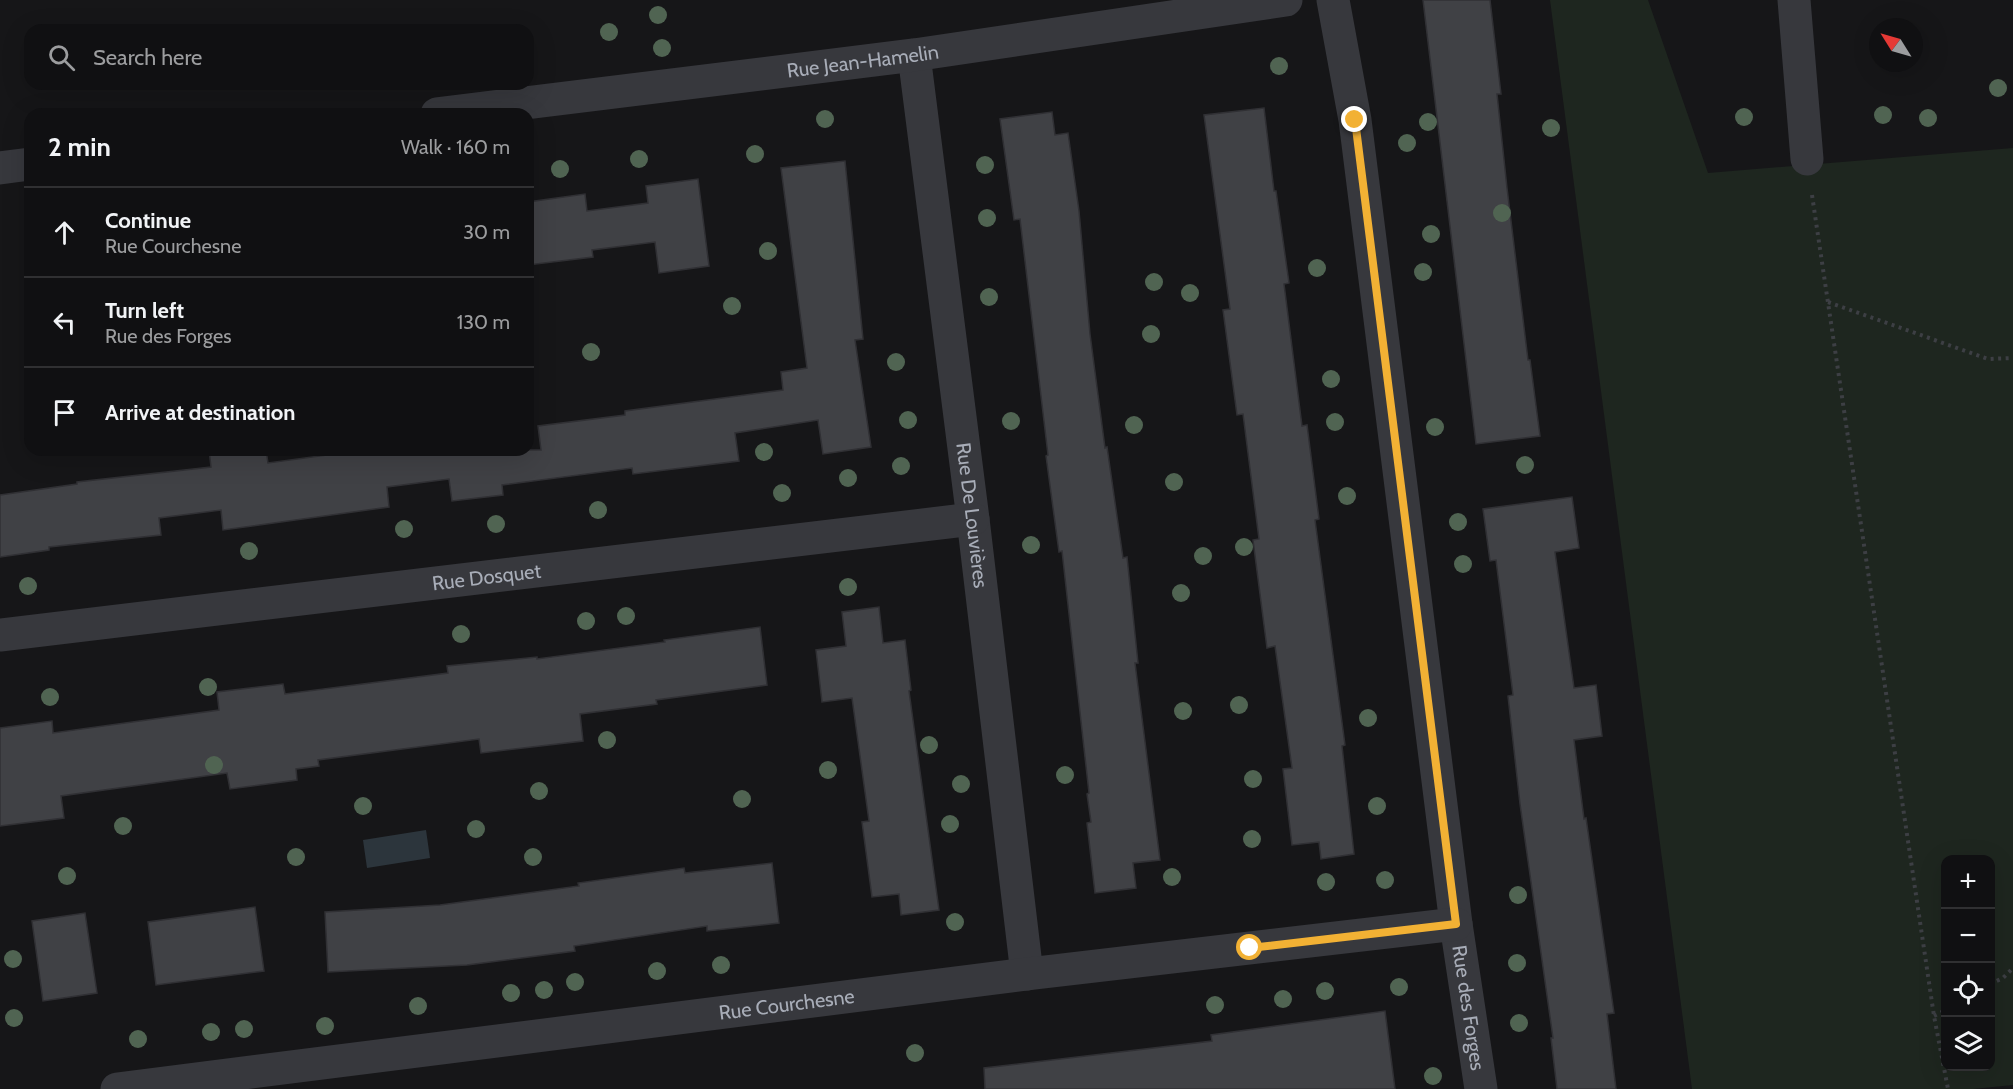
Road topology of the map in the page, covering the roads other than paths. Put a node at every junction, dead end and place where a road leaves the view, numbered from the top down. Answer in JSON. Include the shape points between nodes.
{"nodes":[{"id":1,"x":1286,"y":0,"type":"edge"},
{"id":2,"x":1333,"y":0,"type":"edge"},
{"id":3,"x":1794,"y":0,"type":"edge"},
{"id":4,"x":914,"y":55,"type":"junction"},
{"id":5,"x":486,"y":108,"type":"edge"},
{"id":6,"x":1807,"y":159,"type":"road end"},
{"id":7,"x":24,"y":165,"type":"edge"},
{"id":8,"x":0,"y":168,"type":"edge"},
{"id":9,"x":974,"y":519,"type":"junction"},
{"id":10,"x":0,"y":635,"type":"edge"},
{"id":11,"x":1456,"y":924,"type":"junction"},
{"id":12,"x":1028,"y":974,"type":"junction"},
{"id":13,"x":117,"y":1089,"type":"edge"},
{"id":14,"x":1481,"y":1089,"type":"edge"}],
"edges":[{"from":1,"to":4,"type":"street","name":"Rue Jean-Hamelin"},
{"from":2,"to":11,"type":"street","name":"Rue des Forges","via":[[1355,120]]},
{"from":3,"to":6,"type":"street"},
{"from":4,"to":5,"type":"street","name":"Rue Jean-Hamelin"},
{"from":4,"to":9,"type":"street","name":"Rue De Louvières"},
{"from":7,"to":8,"type":"street"},
{"from":9,"to":10,"type":"street","name":"Rue Dosquet"},
{"from":9,"to":12,"type":"street","name":"Rue De Louvières"},
{"from":11,"to":12,"type":"street","name":"Rue Courchesne"},
{"from":11,"to":14,"type":"street","name":"Rue des Forges"},
{"from":12,"to":13,"type":"street","name":"Rue Courchesne"}]}
